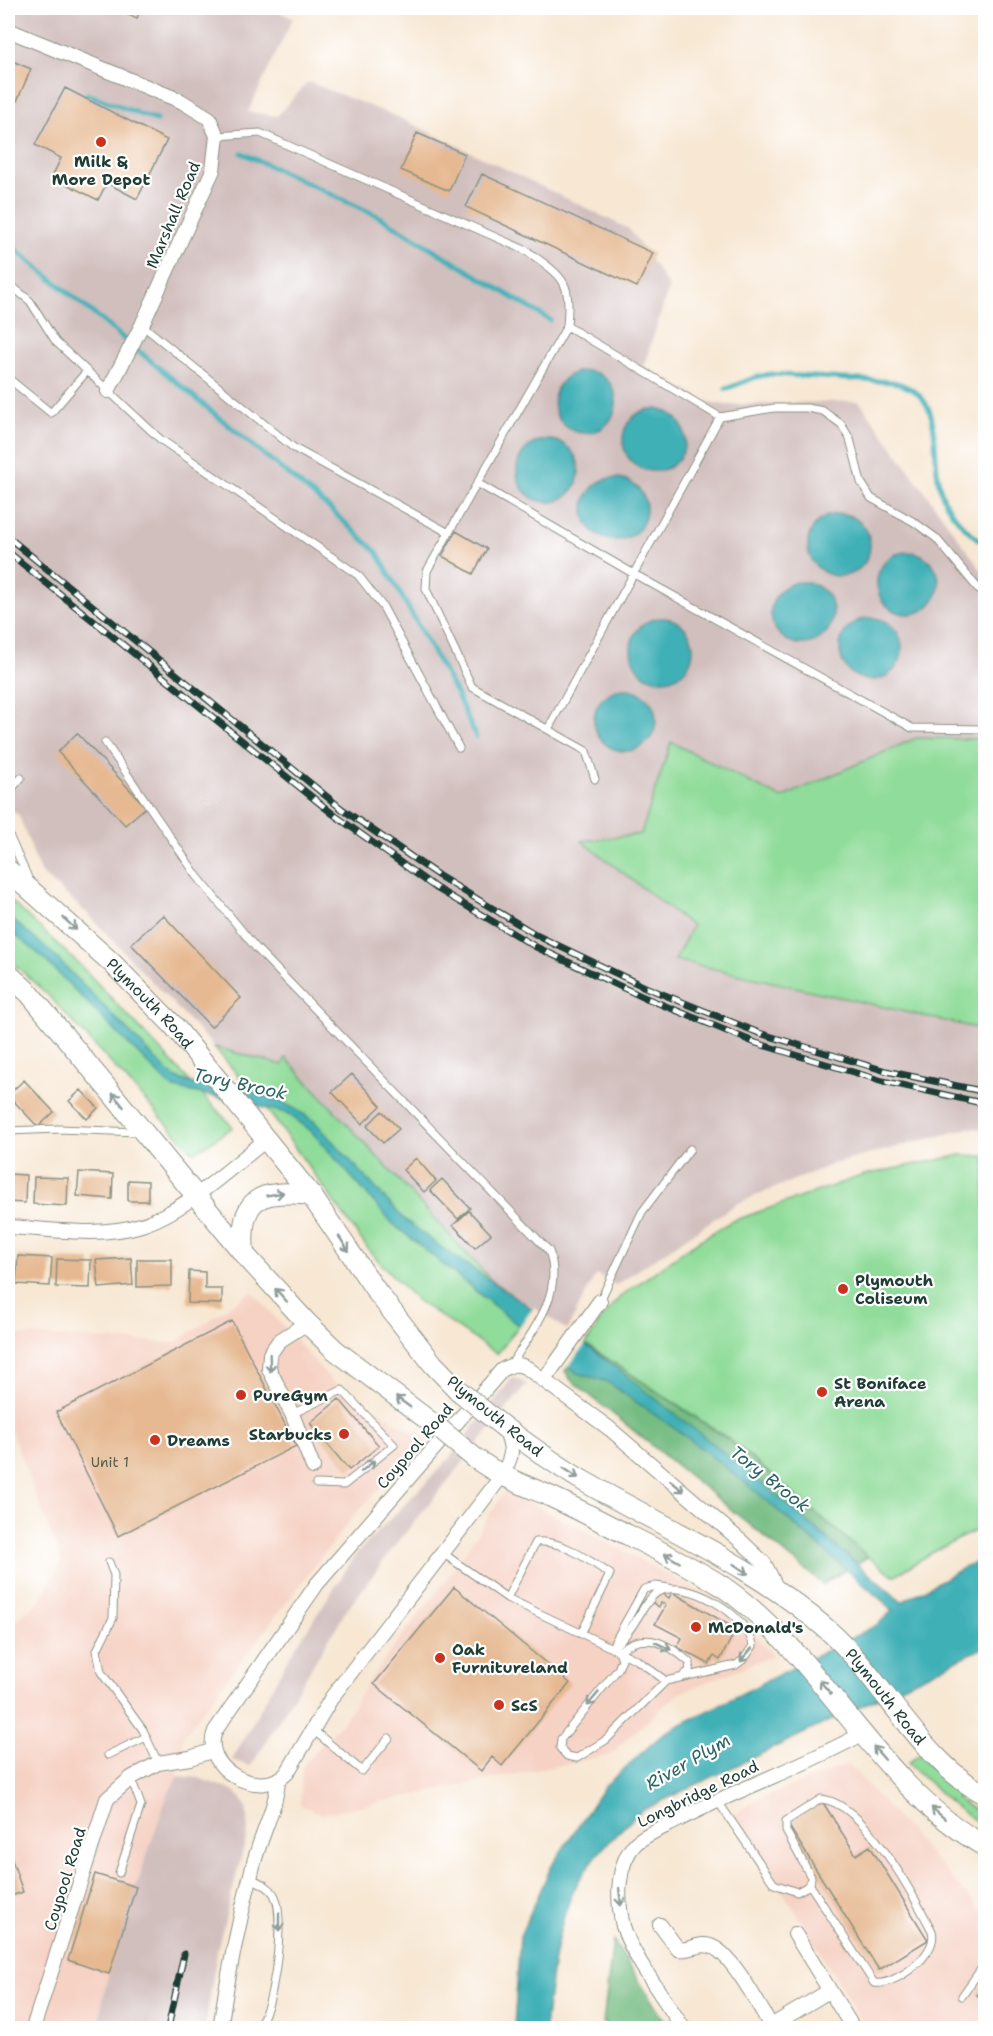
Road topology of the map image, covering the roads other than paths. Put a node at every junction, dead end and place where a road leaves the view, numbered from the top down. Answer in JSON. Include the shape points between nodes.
{"nodes":[{"id":1,"x":8,"y":30,"type":"edge"},
{"id":2,"x":217,"y":136,"type":"junction"},
{"id":3,"x":8,"y":283,"type":"edge"},
{"id":4,"x":142,"y":325,"type":"junction"},
{"id":5,"x":567,"y":326,"type":"junction"},
{"id":6,"x":87,"y":371,"type":"junction"},
{"id":7,"x":8,"y":378,"type":"edge"},
{"id":8,"x":108,"y":391,"type":"junction"},
{"id":9,"x":720,"y":417,"type":"junction"},
{"id":10,"x":477,"y":483,"type":"junction"},
{"id":11,"x":449,"y":533,"type":"junction"},
{"id":12,"x":634,"y":574,"type":"junction"},
{"id":13,"x":986,"y":598,"type":"edge"},
{"id":14,"x":548,"y":729,"type":"junction"},
{"id":15,"x":986,"y":729,"type":"edge"},
{"id":16,"x":105,"y":742,"type":"dead end"},
{"id":17,"x":459,"y":748,"type":"dead end"},
{"id":18,"x":21,"y":778,"type":"dead end"},
{"id":19,"x":595,"y":780,"type":"dead end"},
{"id":20,"x":8,"y":793,"type":"edge"},
{"id":21,"x":8,"y":833,"type":"edge"},
{"id":22,"x":8,"y":870,"type":"edge"},
{"id":23,"x":34,"y":892,"type":"junction"},
{"id":24,"x":8,"y":974,"type":"edge"},
{"id":25,"x":8,"y":1131,"type":"edge"},
{"id":26,"x":144,"y":1133,"type":"junction"},
{"id":27,"x":266,"y":1140,"type":"junction"},
{"id":28,"x":690,"y":1149,"type":"dead end"},
{"id":29,"x":194,"y":1194,"type":"junction"},
{"id":30,"x":311,"y":1196,"type":"junction"},
{"id":31,"x":8,"y":1227,"type":"edge"},
{"id":32,"x":244,"y":1254,"type":"junction"},
{"id":33,"x":600,"y":1301,"type":"joint"},
{"id":34,"x":307,"y":1323,"type":"junction"},
{"id":35,"x":511,"y":1364,"type":"junction"},
{"id":36,"x":544,"y":1380,"type":"junction"},
{"id":37,"x":292,"y":1414,"type":"junction"},
{"id":38,"x":506,"y":1428,"type":"junction"},
{"id":39,"x":313,"y":1467,"type":"dead end"},
{"id":40,"x":501,"y":1477,"type":"junction"},
{"id":41,"x":316,"y":1484,"type":"dead end"},
{"id":42,"x":444,"y":1554,"type":"junction"},
{"id":43,"x":109,"y":1562,"type":"dead end"},
{"id":44,"x":672,"y":1589,"type":"junction"},
{"id":45,"x":779,"y":1594,"type":"junction"},
{"id":46,"x":507,"y":1598,"type":"junction"},
{"id":47,"x":581,"y":1635,"type":"junction"},
{"id":48,"x":611,"y":1648,"type":"junction"},
{"id":49,"x":620,"y":1651,"type":"junction"},
{"id":50,"x":683,"y":1675,"type":"junction"},
{"id":51,"x":666,"y":1681,"type":"junction"},
{"id":52,"x":312,"y":1730,"type":"junction"},
{"id":53,"x":862,"y":1734,"type":"junction"},
{"id":54,"x":146,"y":1737,"type":"junction"},
{"id":55,"x":389,"y":1738,"type":"dead end"},
{"id":56,"x":211,"y":1751,"type":"junction"},
{"id":57,"x":108,"y":1755,"type":"dead end"},
{"id":58,"x":158,"y":1763,"type":"junction"},
{"id":59,"x":131,"y":1778,"type":"junction"},
{"id":60,"x":278,"y":1782,"type":"junction"},
{"id":61,"x":986,"y":1795,"type":"edge"},
{"id":62,"x":717,"y":1800,"type":"junction"},
{"id":63,"x":979,"y":1846,"type":"edge"},
{"id":64,"x":119,"y":1873,"type":"dead end"},
{"id":65,"x":250,"y":1878,"type":"junction"},
{"id":66,"x":810,"y":1885,"type":"junction"},
{"id":67,"x":660,"y":1925,"type":"dead end"},
{"id":68,"x":795,"y":1934,"type":"dead end"},
{"id":69,"x":986,"y":1962,"type":"edge"},
{"id":70,"x":830,"y":1991,"type":"junction"},
{"id":71,"x":962,"y":1996,"type":"dead end"},
{"id":72,"x":772,"y":2027,"type":"edge"},
{"id":73,"x":33,"y":2028,"type":"edge"},
{"id":74,"x":220,"y":2028,"type":"edge"},
{"id":75,"x":252,"y":2028,"type":"edge"},
{"id":76,"x":683,"y":2028,"type":"edge"},
{"id":77,"x":853,"y":2028,"type":"edge"}],
"edges":[{"from":1,"to":2,"type":"street","via":[[181,101],[210,118]]},
{"from":2,"to":4,"type":"street","name":"Marshall Road","via":[[213,170]]},
{"from":2,"to":5,"type":"lane","via":[[260,133],[527,251],[557,273],[570,293]]},
{"from":3,"to":6,"type":"lane","via":[[30,301],[56,342]]},
{"from":4,"to":8,"type":"street","name":"Marshall Road"},
{"from":4,"to":11,"type":"lane","via":[[294,448]]},
{"from":5,"to":9,"type":"lane"},
{"from":5,"to":10,"type":"lane"},
{"from":6,"to":7,"type":"lane","via":[[51,413]]},
{"from":6,"to":8,"type":"lane"},
{"from":8,"to":17,"type":"lane","via":[[160,439],[358,575],[383,607]]},
{"from":9,"to":12,"type":"lane"},
{"from":9,"to":13,"type":"lane","via":[[774,408],[823,411],[842,424],[861,482],[871,498],[936,538]]},
{"from":10,"to":11,"type":"lane"},
{"from":10,"to":12,"type":"lane"},
{"from":11,"to":14,"type":"lane","via":[[427,571],[426,589],[472,687]]},
{"from":12,"to":14,"type":"lane"},
{"from":12,"to":15,"type":"lane","via":[[912,729]]},
{"from":14,"to":19,"type":"lane","via":[[586,751]]},
{"from":16,"to":35,"type":"lane","via":[[197,876],[256,948],[549,1251],[555,1266],[550,1300]]},
{"from":18,"to":20,"type":"lane"},
{"from":21,"to":23,"type":"lane"},
{"from":22,"to":23,"type":"main road","name":"Plymouth Road"},
{"from":23,"to":27,"type":"main road","name":"Plymouth Road","one_way":true,"via":[[174,1026]]},
{"from":26,"to":24,"type":"main road","one_way":true,"via":[[30,993]]},
{"from":25,"to":26,"type":"lane"},
{"from":26,"to":29,"type":"main road"},
{"from":27,"to":29,"type":"street"},
{"from":27,"to":30,"type":"main road","name":"Plymouth Road"},
{"from":28,"to":33,"type":"lane","via":[[642,1212]]},
{"from":29,"to":31,"type":"street","via":[[140,1226],[101,1231]]},
{"from":29,"to":32,"type":"main road"},
{"from":32,"to":30,"type":"main road","one_way":true,"via":[[242,1227],[247,1212],[260,1197],[280,1191]]},
{"from":30,"to":38,"type":"main road","name":"Plymouth Road","one_way":true,"bridge":true,"via":[[377,1292],[433,1364]]},
{"from":34,"to":32,"type":"main road","one_way":true},
{"from":33,"to":36,"type":"street"},
{"from":34,"to":37,"type":"street","one_way":true,"via":[[279,1341],[270,1354],[269,1369]]},
{"from":40,"to":34,"type":"main road","one_way":true,"bridge":true,"via":[[335,1350]]},
{"from":35,"to":36,"type":"street","via":[[520,1364]]},
{"from":35,"to":56,"type":"street","name":"Coypool Road","via":[[316,1584],[215,1731]]},
{"from":36,"to":45,"type":"street","one_way":true,"via":[[610,1429],[742,1542],[764,1563]]},
{"from":37,"to":39,"type":"street"},
{"from":41,"to":37,"type":"lane","one_way":true,"via":[[344,1485],[394,1445],[342,1390]]},
{"from":38,"to":40,"type":"street","via":[[511,1459]]},
{"from":38,"to":45,"type":"main road","name":"Plymouth Road","one_way":true,"via":[[582,1481],[728,1560]]},
{"from":40,"to":42,"type":"street"},
{"from":53,"to":40,"type":"main road","one_way":true,"via":[[802,1660],[722,1587],[578,1510]]},
{"from":42,"to":46,"type":"lane"},
{"from":42,"to":52,"type":"street","via":[[360,1659]]},
{"from":43,"to":54,"type":"lane","via":[[114,1575],[113,1618],[97,1650],[100,1672]]},
{"from":44,"to":48,"type":"lane","via":[[652,1596],[627,1635]]},
{"from":44,"to":48,"type":"lane","via":[[644,1589]]},
{"from":44,"to":50,"type":"lane","one_way":true,"via":[[703,1596],[727,1609],[753,1639],[750,1653],[736,1665]]},
{"from":45,"to":61,"type":"main road","name":"Plymouth Road","via":[[830,1631],[938,1759]]},
{"from":46,"to":47,"type":"lane"},
{"from":46,"to":47,"type":"lane","via":[[536,1542],[549,1541],[577,1553],[610,1574]]},
{"from":47,"to":48,"type":"lane"},
{"from":48,"to":49,"type":"lane"},
{"from":49,"to":50,"type":"lane","one_way":true,"via":[[638,1640],[658,1642],[690,1663],[689,1671]]},
{"from":49,"to":51,"type":"lane"},
{"from":49,"to":51,"type":"lane","one_way":true,"via":[[618,1669],[561,1739],[560,1748],[567,1756],[577,1758],[597,1747]]},
{"from":50,"to":51,"type":"lane"},
{"from":52,"to":55,"type":"lane","via":[[362,1772]]},
{"from":52,"to":60,"type":"street"},
{"from":53,"to":62,"type":"street","name":"Longbridge Road"},
{"from":63,"to":53,"type":"main road","one_way":true,"via":[[923,1800]]},
{"from":54,"to":57,"type":"lane"},
{"from":54,"to":58,"type":"lane"},
{"from":56,"to":58,"type":"street"},
{"from":56,"to":60,"type":"street","via":[[219,1764],[246,1781],[265,1785]]},
{"from":58,"to":59,"type":"street","name":"Coypool Road"},
{"from":59,"to":64,"type":"lane","via":[[141,1805]]},
{"from":59,"to":73,"type":"street","name":"Coypool Road","via":[[107,1799]]},
{"from":60,"to":65,"type":"street"},
{"from":62,"to":66,"type":"lane","via":[[774,1884],[796,1892]]},
{"from":62,"to":76,"type":"street","name":"Longbridge Road","one_way":true,"via":[[637,1843],[626,1860],[619,1886],[624,1927],[645,1969]]},
{"from":65,"to":74,"type":"street","via":[[237,1927]]},
{"from":65,"to":75,"type":"lane","one_way":true,"via":[[275,1894],[280,1920],[268,2008],[261,2023]]},
{"from":66,"to":66,"type":"lane","via":[[811,1876],[785,1826],[793,1814],[824,1799],[842,1808],[879,1842],[932,1931],[932,1948],[907,1970],[885,1982],[874,1983]]},
{"from":67,"to":72,"type":"street","via":[[678,1950],[704,1945],[719,1950]]},
{"from":68,"to":70,"type":"street"},
{"from":69,"to":71,"type":"lane"},
{"from":70,"to":72,"type":"street"},
{"from":70,"to":77,"type":"street"}]}
